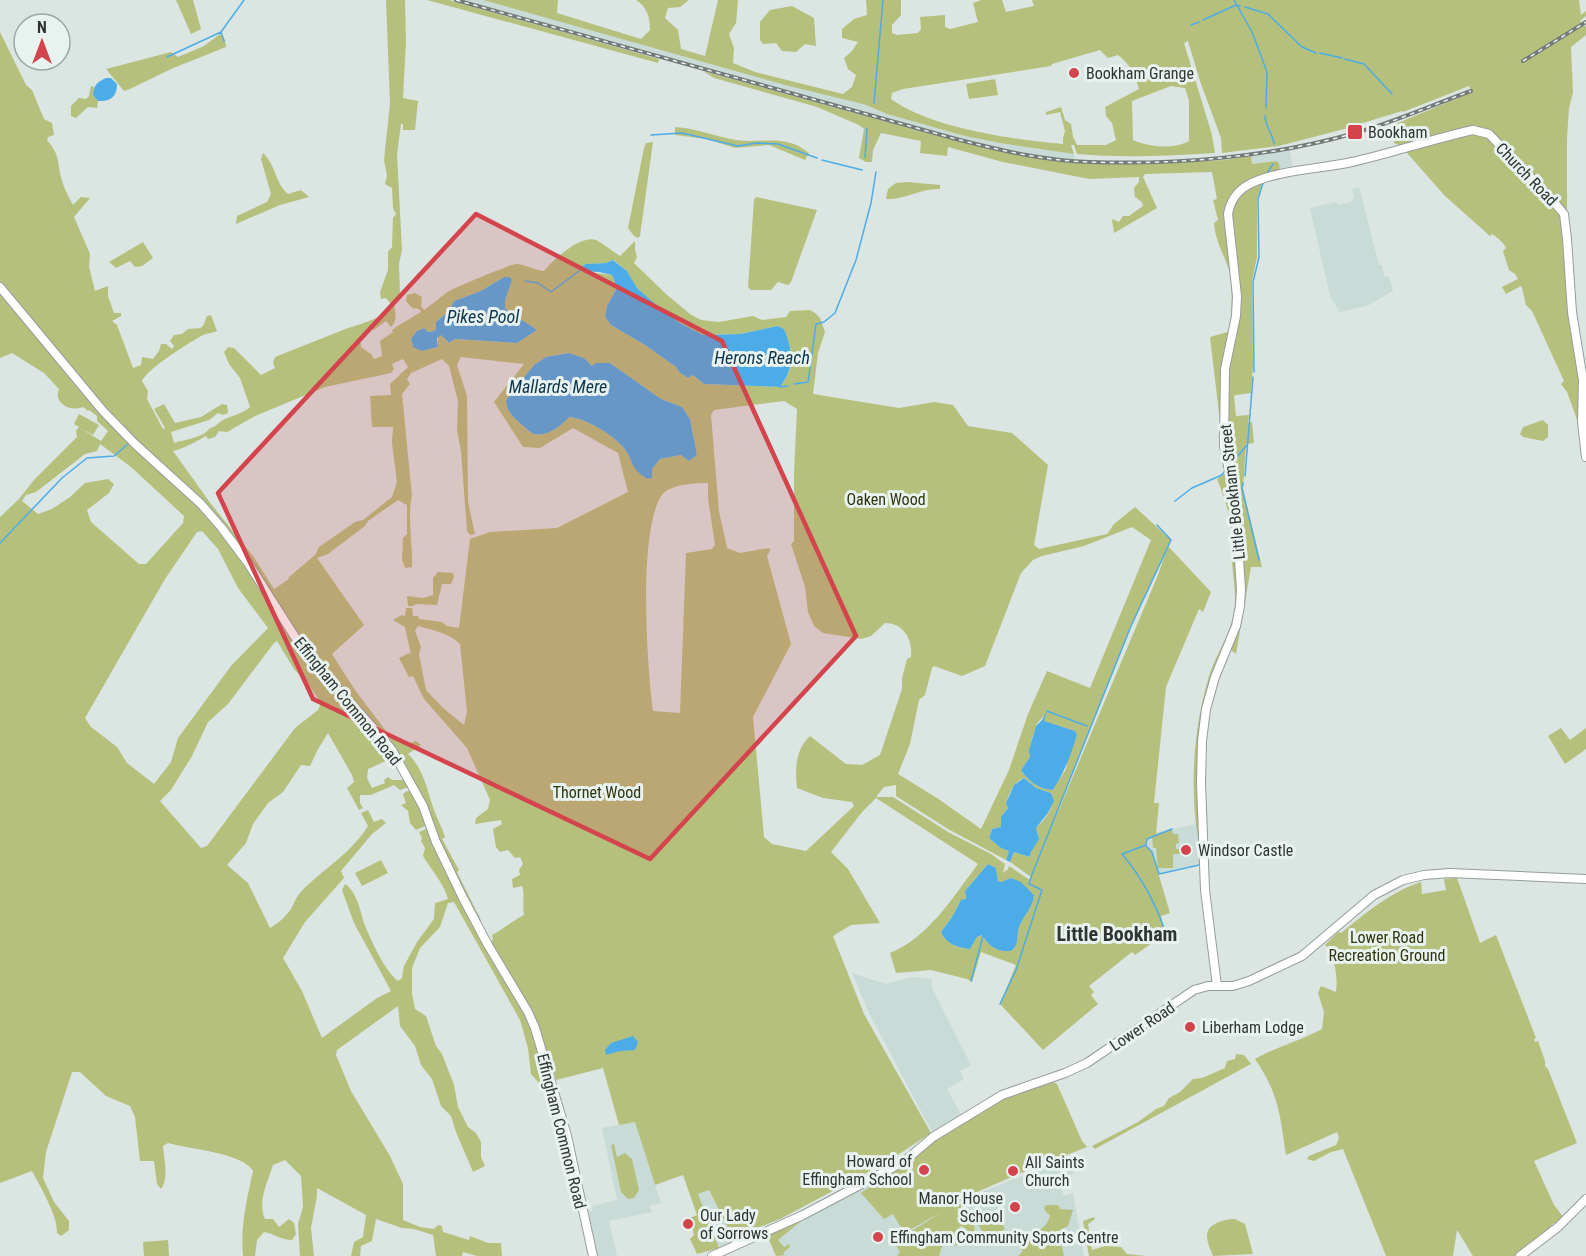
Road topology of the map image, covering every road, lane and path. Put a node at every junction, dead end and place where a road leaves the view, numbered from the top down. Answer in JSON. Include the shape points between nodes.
{"nodes":[{"id":1,"x":1251,"y":183,"type":"joint"},
{"id":2,"x":0,"y":287,"type":"edge"},
{"id":3,"x":1586,"y":457,"type":"edge"},
{"id":4,"x":1586,"y":879,"type":"edge"},
{"id":5,"x":1217,"y":986,"type":"junction"},
{"id":6,"x":1586,"y":1199,"type":"edge"},
{"id":7,"x":593,"y":1256,"type":"edge"},
{"id":8,"x":712,"y":1256,"type":"edge"},
{"id":9,"x":1520,"y":1256,"type":"edge"}],
"edges":[{"from":1,"to":3,"type":"street","name":"Church Road","via":[[1352,162],[1473,130],[1489,134],[1564,214],[1572,312],[1583,380]]},
{"from":1,"to":5,"type":"street","name":"Little Bookham Street","via":[[1238,193],[1228,214],[1237,296],[1225,369],[1224,446],[1234,500],[1240,606],[1206,709],[1202,762],[1202,858]]},
{"from":2,"to":7,"type":"street","name":"Effingham Common Road","via":[[103,411],[221,526],[295,637],[403,768],[444,860],[535,1028],[567,1136]]},
{"from":4,"to":5,"type":"street","name":"Lower Road","via":[[1450,873],[1403,880],[1374,895],[1303,955],[1249,981]]},
{"from":5,"to":8,"type":"street","name":"Lower Road","via":[[1194,990],[1079,1066],[1002,1095],[890,1169],[803,1215]]},
{"from":6,"to":9,"type":"main road"}]}
